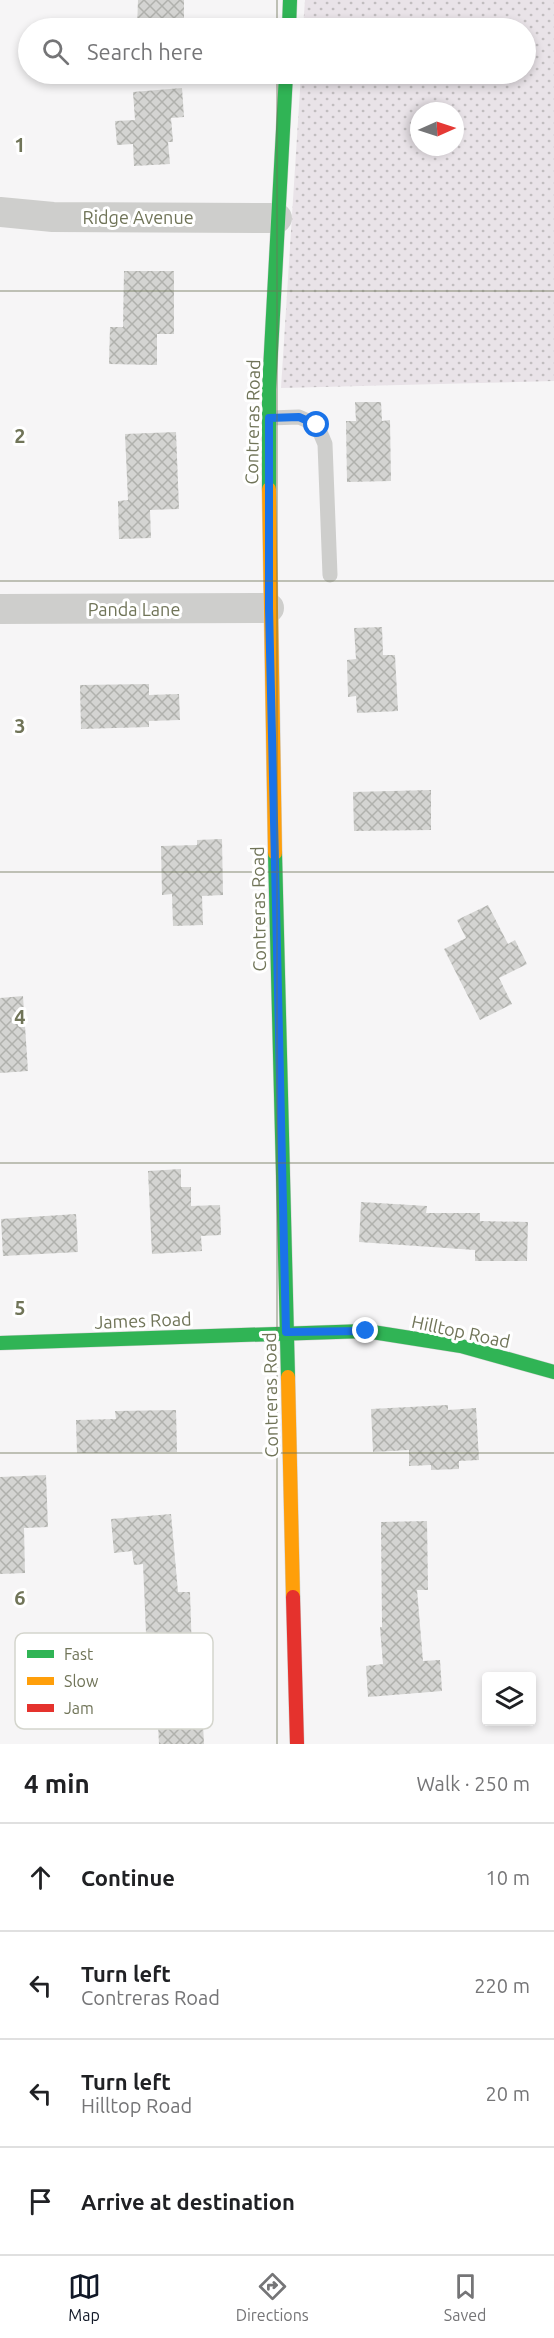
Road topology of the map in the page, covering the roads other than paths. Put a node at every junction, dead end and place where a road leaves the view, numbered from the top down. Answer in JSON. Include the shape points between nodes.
{"nodes":[{"id":1,"x":290,"y":0,"type":"edge"},
{"id":2,"x":289,"y":18,"type":"edge"},
{"id":3,"x":285,"y":84,"type":"edge"},
{"id":4,"x":0,"y":212,"type":"edge"},
{"id":5,"x":277,"y":218,"type":"junction"},
{"id":6,"x":269,"y":418,"type":"junction"},
{"id":7,"x":330,"y":575,"type":"dead end"},
{"id":8,"x":269,"y":608,"type":"junction"},
{"id":9,"x":0,"y":609,"type":"edge"},
{"id":10,"x":286,"y":1332,"type":"junction"},
{"id":11,"x":0,"y":1343,"type":"edge"},
{"id":12,"x":554,"y":1372,"type":"edge"},
{"id":13,"x":297,"y":1744,"type":"edge"}],
"edges":[{"from":1,"to":2,"type":"street"},
{"from":3,"to":5,"type":"street","name":"Contreras Road"},
{"from":4,"to":5,"type":"street","name":"Ridge Avenue","via":[[53,217]]},
{"from":5,"to":6,"type":"street","name":"Contreras Road"},
{"from":6,"to":7,"type":"lane","via":[[299,417],[317,425],[325,444]]},
{"from":6,"to":8,"type":"street","name":"Contreras Road"},
{"from":8,"to":9,"type":"street","name":"Panda Lane"},
{"from":8,"to":10,"type":"street","name":"Contreras Road"},
{"from":10,"to":11,"type":"street","name":"James Road"},
{"from":10,"to":12,"type":"street","name":"Hilltop Road","via":[[366,1331],[461,1346]]},
{"from":10,"to":13,"type":"street","name":"Contreras Road"}]}
